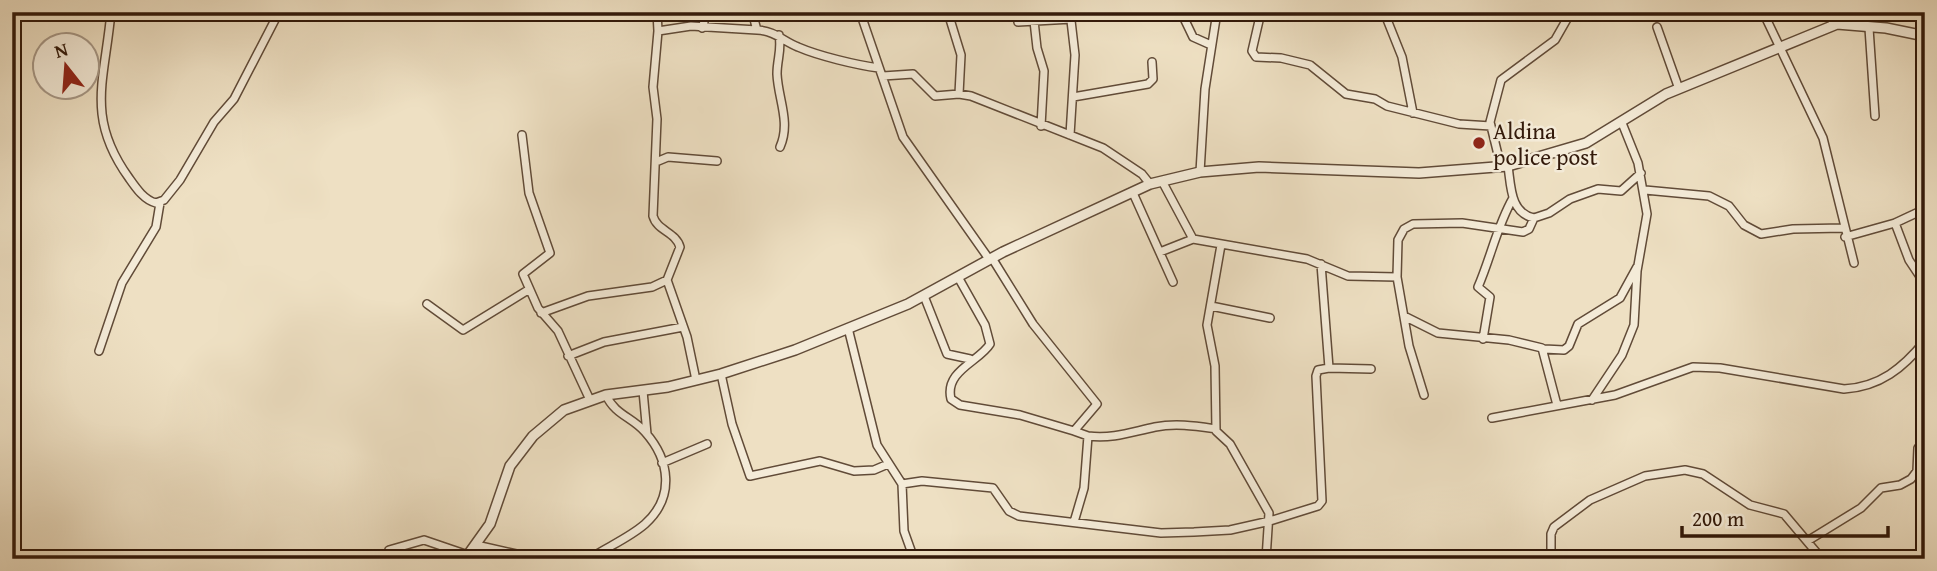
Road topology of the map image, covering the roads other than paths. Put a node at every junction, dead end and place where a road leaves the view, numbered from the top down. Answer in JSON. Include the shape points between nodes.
{"nodes":[{"id":1,"x":111,"y":12,"type":"edge"},
{"id":2,"x":279,"y":12,"type":"edge"},
{"id":3,"x":657,"y":12,"type":"edge"},
{"id":4,"x":706,"y":12,"type":"edge"},
{"id":5,"x":751,"y":12,"type":"edge"},
{"id":6,"x":860,"y":12,"type":"edge"},
{"id":7,"x":1181,"y":12,"type":"edge"},
{"id":8,"x":1217,"y":12,"type":"edge"},
{"id":9,"x":1261,"y":12,"type":"edge"},
{"id":10,"x":1384,"y":12,"type":"edge"},
{"id":11,"x":1572,"y":12,"type":"edge"},
{"id":12,"x":1763,"y":12,"type":"edge"},
{"id":13,"x":1831,"y":12,"type":"edge"},
{"id":14,"x":1851,"y":12,"type":"edge"},
{"id":15,"x":1071,"y":15,"type":"edge"},
{"id":16,"x":949,"y":16,"type":"dead end"},
{"id":17,"x":1034,"y":21,"type":"junction"},
{"id":18,"x":1018,"y":22,"type":"dead end"},
{"id":19,"x":1835,"y":25,"type":"junction"},
{"id":20,"x":1657,"y":27,"type":"dead end"},
{"id":21,"x":702,"y":28,"type":"junction"},
{"id":22,"x":1869,"y":28,"type":"junction"},
{"id":23,"x":757,"y":30,"type":"junction"},
{"id":24,"x":658,"y":31,"type":"junction"},
{"id":25,"x":779,"y":35,"type":"junction"},
{"id":26,"x":1925,"y":36,"type":"edge"},
{"id":27,"x":1211,"y":45,"type":"junction"},
{"id":28,"x":794,"y":46,"type":"junction"},
{"id":29,"x":1779,"y":47,"type":"junction"},
{"id":30,"x":783,"y":50,"type":"junction"},
{"id":31,"x":1152,"y":62,"type":"dead end"},
{"id":32,"x":881,"y":72,"type":"junction"},
{"id":33,"x":1679,"y":89,"type":"junction"},
{"id":34,"x":959,"y":94,"type":"junction"},
{"id":35,"x":1073,"y":97,"type":"junction"},
{"id":36,"x":1413,"y":113,"type":"junction"},
{"id":37,"x":1875,"y":116,"type":"dead end"},
{"id":38,"x":1622,"y":123,"type":"junction"},
{"id":39,"x":1041,"y":126,"type":"junction"},
{"id":40,"x":1490,"y":126,"type":"junction"},
{"id":41,"x":522,"y":135,"type":"dead end"},
{"id":42,"x":1070,"y":135,"type":"junction"},
{"id":43,"x":780,"y":147,"type":"dead end"},
{"id":44,"x":716,"y":161,"type":"dead end"},
{"id":45,"x":656,"y":162,"type":"junction"},
{"id":46,"x":1504,"y":167,"type":"junction"},
{"id":47,"x":1200,"y":172,"type":"junction"},
{"id":48,"x":1641,"y":173,"type":"junction"},
{"id":49,"x":1162,"y":181,"type":"junction"},
{"id":50,"x":1150,"y":184,"type":"junction"},
{"id":51,"x":1644,"y":190,"type":"junction"},
{"id":52,"x":1133,"y":193,"type":"junction"},
{"id":53,"x":1513,"y":198,"type":"junction"},
{"id":54,"x":160,"y":203,"type":"junction"},
{"id":55,"x":1925,"y":209,"type":"edge"},
{"id":56,"x":1534,"y":218,"type":"junction"},
{"id":57,"x":1895,"y":223,"type":"junction"},
{"id":58,"x":1498,"y":226,"type":"junction"},
{"id":59,"x":1843,"y":228,"type":"junction"},
{"id":60,"x":1845,"y":237,"type":"junction"},
{"id":61,"x":1193,"y":239,"type":"junction"},
{"id":62,"x":1221,"y":245,"type":"junction"},
{"id":63,"x":1160,"y":252,"type":"junction"},
{"id":64,"x":991,"y":258,"type":"junction"},
{"id":65,"x":1854,"y":263,"type":"dead end"},
{"id":66,"x":1321,"y":264,"type":"junction"},
{"id":67,"x":1638,"y":267,"type":"junction"},
{"id":68,"x":958,"y":277,"type":"junction"},
{"id":69,"x":1397,"y":277,"type":"junction"},
{"id":70,"x":667,"y":280,"type":"junction"},
{"id":71,"x":1173,"y":282,"type":"dead end"},
{"id":72,"x":1925,"y":284,"type":"edge"},
{"id":73,"x":528,"y":290,"type":"junction"},
{"id":74,"x":924,"y":296,"type":"junction"},
{"id":75,"x":427,"y":304,"type":"dead end"},
{"id":76,"x":1211,"y":306,"type":"junction"},
{"id":77,"x":541,"y":313,"type":"junction"},
{"id":78,"x":1404,"y":316,"type":"junction"},
{"id":79,"x":1270,"y":318,"type":"dead end"},
{"id":80,"x":683,"y":327,"type":"junction"},
{"id":81,"x":848,"y":328,"type":"junction"},
{"id":82,"x":1483,"y":339,"type":"junction"},
{"id":83,"x":1925,"y":341,"type":"edge"},
{"id":84,"x":1544,"y":349,"type":"junction"},
{"id":85,"x":99,"y":351,"type":"dead end"},
{"id":86,"x":568,"y":356,"type":"junction"},
{"id":87,"x":970,"y":359,"type":"junction"},
{"id":88,"x":1329,"y":368,"type":"junction"},
{"id":89,"x":1371,"y":369,"type":"dead end"},
{"id":90,"x":721,"y":374,"type":"junction"},
{"id":91,"x":696,"y":380,"type":"junction"},
{"id":92,"x":643,"y":391,"type":"junction"},
{"id":93,"x":1424,"y":395,"type":"dead end"},
{"id":94,"x":606,"y":396,"type":"junction"},
{"id":95,"x":590,"y":400,"type":"junction"},
{"id":96,"x":1592,"y":400,"type":"junction"},
{"id":97,"x":1557,"y":405,"type":"junction"},
{"id":98,"x":1492,"y":418,"type":"dead end"},
{"id":99,"x":1216,"y":429,"type":"junction"},
{"id":100,"x":1074,"y":430,"type":"junction"},
{"id":101,"x":647,"y":434,"type":"junction"},
{"id":102,"x":1088,"y":436,"type":"junction"},
{"id":103,"x":1925,"y":440,"type":"edge"},
{"id":104,"x":707,"y":444,"type":"dead end"},
{"id":105,"x":662,"y":463,"type":"junction"},
{"id":106,"x":888,"y":464,"type":"junction"},
{"id":107,"x":902,"y":484,"type":"junction"},
{"id":108,"x":1270,"y":521,"type":"junction"},
{"id":109,"x":1074,"y":523,"type":"junction"},
{"id":110,"x":1809,"y":540,"type":"junction"},
{"id":111,"x":476,"y":545,"type":"junction"},
{"id":112,"x":388,"y":550,"type":"dead end"},
{"id":113,"x":467,"y":557,"type":"edge"},
{"id":114,"x":535,"y":558,"type":"edge"},
{"id":115,"x":589,"y":559,"type":"edge"},
{"id":116,"x":914,"y":559,"type":"edge"},
{"id":117,"x":1266,"y":559,"type":"edge"},
{"id":118,"x":1551,"y":559,"type":"edge"},
{"id":119,"x":1822,"y":559,"type":"edge"}],
"edges":[{"from":1,"to":54,"type":"street","via":[[101,124],[114,156],[138,190],[152,203]]},
{"from":2,"to":54,"type":"street","via":[[242,86]]},
{"from":3,"to":24,"type":"street"},
{"from":4,"to":21,"type":"street"},
{"from":5,"to":23,"type":"street"},
{"from":6,"to":32,"type":"street"},
{"from":7,"to":27,"type":"street","via":[[1193,37]]},
{"from":8,"to":27,"type":"street"},
{"from":9,"to":36,"type":"street","via":[[1254,57],[1310,65],[1346,94]]},
{"from":10,"to":36,"type":"street","via":[[1402,57]]},
{"from":11,"to":40,"type":"street","via":[[1549,46],[1503,77]]},
{"from":12,"to":29,"type":"street"},
{"from":13,"to":19,"type":"street"},
{"from":14,"to":19,"type":"street"},
{"from":15,"to":17,"type":"street"},
{"from":15,"to":35,"type":"street"},
{"from":16,"to":34,"type":"street","via":[[961,55]]},
{"from":17,"to":18,"type":"street"},
{"from":17,"to":39,"type":"street","via":[[1044,71]]},
{"from":19,"to":22,"type":"street"},
{"from":19,"to":29,"type":"street"},
{"from":20,"to":33,"type":"street"},
{"from":21,"to":23,"type":"street"},
{"from":21,"to":24,"type":"street"},
{"from":22,"to":26,"type":"street"},
{"from":22,"to":37,"type":"street"},
{"from":23,"to":25,"type":"street"},
{"from":24,"to":45,"type":"street","via":[[653,87]]},
{"from":25,"to":28,"type":"street"},
{"from":25,"to":30,"type":"street"},
{"from":27,"to":47,"type":"street"},
{"from":28,"to":30,"type":"street"},
{"from":28,"to":32,"type":"street"},
{"from":29,"to":33,"type":"street"},
{"from":29,"to":59,"type":"street","via":[[1823,138]]},
{"from":30,"to":43,"type":"street","via":[[777,69],[785,128]]},
{"from":31,"to":35,"type":"street","via":[[1150,83]]},
{"from":32,"to":34,"type":"street","via":[[913,74],[933,95]]},
{"from":32,"to":64,"type":"street","via":[[909,148]]},
{"from":33,"to":38,"type":"street"},
{"from":34,"to":39,"type":"street"},
{"from":35,"to":42,"type":"street"},
{"from":36,"to":40,"type":"street"},
{"from":38,"to":46,"type":"street","via":[[1580,145]]},
{"from":38,"to":48,"type":"street"},
{"from":39,"to":42,"type":"street"},
{"from":40,"to":46,"type":"street"},
{"from":41,"to":73,"type":"street","via":[[529,193],[550,253],[524,271]]},
{"from":42,"to":50,"type":"street","via":[[1110,152]]},
{"from":44,"to":45,"type":"street","via":[[668,158]]},
{"from":45,"to":70,"type":"street","via":[[653,220],[680,244]]},
{"from":46,"to":47,"type":"street","via":[[1419,173],[1278,166]]},
{"from":46,"to":53,"type":"street"},
{"from":47,"to":49,"type":"street"},
{"from":48,"to":51,"type":"street"},
{"from":48,"to":56,"type":"street","via":[[1621,191],[1598,189]]},
{"from":49,"to":50,"type":"street"},
{"from":49,"to":61,"type":"street"},
{"from":50,"to":52,"type":"street"},
{"from":51,"to":59,"type":"street","via":[[1709,196],[1729,206],[1744,225],[1761,234]]},
{"from":51,"to":67,"type":"street","via":[[1647,214]]},
{"from":52,"to":63,"type":"street"},
{"from":52,"to":64,"type":"street"},
{"from":53,"to":56,"type":"street","via":[[1522,214]]},
{"from":53,"to":58,"type":"street"},
{"from":54,"to":85,"type":"street","via":[[156,227],[122,283]]},
{"from":55,"to":57,"type":"street"},
{"from":56,"to":58,"type":"street","via":[[1523,232]]},
{"from":57,"to":60,"type":"street"},
{"from":57,"to":72,"type":"street","via":[[1909,260]]},
{"from":58,"to":69,"type":"street","via":[[1406,227],[1396,247]]},
{"from":58,"to":82,"type":"street","via":[[1492,257],[1478,287],[1490,297]]},
{"from":59,"to":60,"type":"street"},
{"from":60,"to":65,"type":"street"},
{"from":61,"to":62,"type":"street"},
{"from":61,"to":63,"type":"street"},
{"from":62,"to":66,"type":"street","via":[[1293,255]]},
{"from":62,"to":76,"type":"street"},
{"from":63,"to":71,"type":"street"},
{"from":64,"to":68,"type":"street"},
{"from":64,"to":100,"type":"street","via":[[1033,324],[1097,404]]},
{"from":66,"to":69,"type":"street","via":[[1348,276]]},
{"from":66,"to":88,"type":"street"},
{"from":67,"to":84,"type":"street","via":[[1623,295],[1578,324],[1569,346]]},
{"from":67,"to":96,"type":"street","via":[[1629,338]]},
{"from":68,"to":74,"type":"street"},
{"from":68,"to":87,"type":"street","via":[[990,341],[987,349]]},
{"from":69,"to":78,"type":"street"},
{"from":70,"to":77,"type":"street","via":[[658,286],[588,296]]},
{"from":70,"to":80,"type":"street"},
{"from":73,"to":75,"type":"street","via":[[463,330]]},
{"from":73,"to":77,"type":"street"},
{"from":74,"to":81,"type":"street"},
{"from":74,"to":87,"type":"street","via":[[947,354]]},
{"from":76,"to":79,"type":"street"},
{"from":76,"to":99,"type":"street","via":[[1207,325],[1215,366]]},
{"from":77,"to":86,"type":"street","via":[[556,327]]},
{"from":78,"to":82,"type":"street","via":[[1438,333]]},
{"from":78,"to":93,"type":"street"},
{"from":80,"to":86,"type":"street","via":[[604,342]]},
{"from":80,"to":91,"type":"street"},
{"from":81,"to":90,"type":"street"},
{"from":81,"to":106,"type":"street","via":[[877,444]]},
{"from":82,"to":84,"type":"street"},
{"from":83,"to":96,"type":"street","via":[[1898,369],[1863,388],[1693,367]]},
{"from":84,"to":97,"type":"street"},
{"from":86,"to":95,"type":"street"},
{"from":87,"to":100,"type":"street","via":[[950,388],[954,402]]},
{"from":88,"to":89,"type":"street"},
{"from":88,"to":108,"type":"street","via":[[1316,371],[1322,501]]},
{"from":90,"to":91,"type":"street"},
{"from":90,"to":106,"type":"street","via":[[750,476],[820,461],[854,471]]},
{"from":91,"to":92,"type":"street"},
{"from":92,"to":94,"type":"street"},
{"from":92,"to":101,"type":"street"},
{"from":94,"to":95,"type":"street"},
{"from":94,"to":101,"type":"street","via":[[615,411]]},
{"from":95,"to":111,"type":"street","via":[[559,413],[525,445],[508,471],[490,524]]},
{"from":96,"to":97,"type":"street"},
{"from":97,"to":98,"type":"street"},
{"from":99,"to":102,"type":"street","via":[[1182,425],[1117,437]]},
{"from":99,"to":108,"type":"street","via":[[1261,495]]},
{"from":100,"to":102,"type":"street"},
{"from":101,"to":105,"type":"street"},
{"from":102,"to":109,"type":"street","via":[[1084,488]]},
{"from":103,"to":110,"type":"street","via":[[1918,448],[1917,471],[1911,480],[1881,488],[1861,508]]},
{"from":104,"to":105,"type":"street"},
{"from":105,"to":115,"type":"street","via":[[667,487],[649,519]]},
{"from":106,"to":107,"type":"street"},
{"from":107,"to":109,"type":"street","via":[[922,481],[993,488],[1015,515]]},
{"from":107,"to":116,"type":"street","via":[[904,531]]},
{"from":108,"to":109,"type":"street","via":[[1230,530],[1161,533]]},
{"from":108,"to":117,"type":"street"},
{"from":110,"to":118,"type":"street","via":[[1784,514],[1750,505],[1703,474],[1664,471],[1606,492],[1554,527]]},
{"from":110,"to":119,"type":"street"},
{"from":111,"to":113,"type":"street"},
{"from":111,"to":114,"type":"street"},
{"from":112,"to":113,"type":"street","via":[[424,540]]}]}
